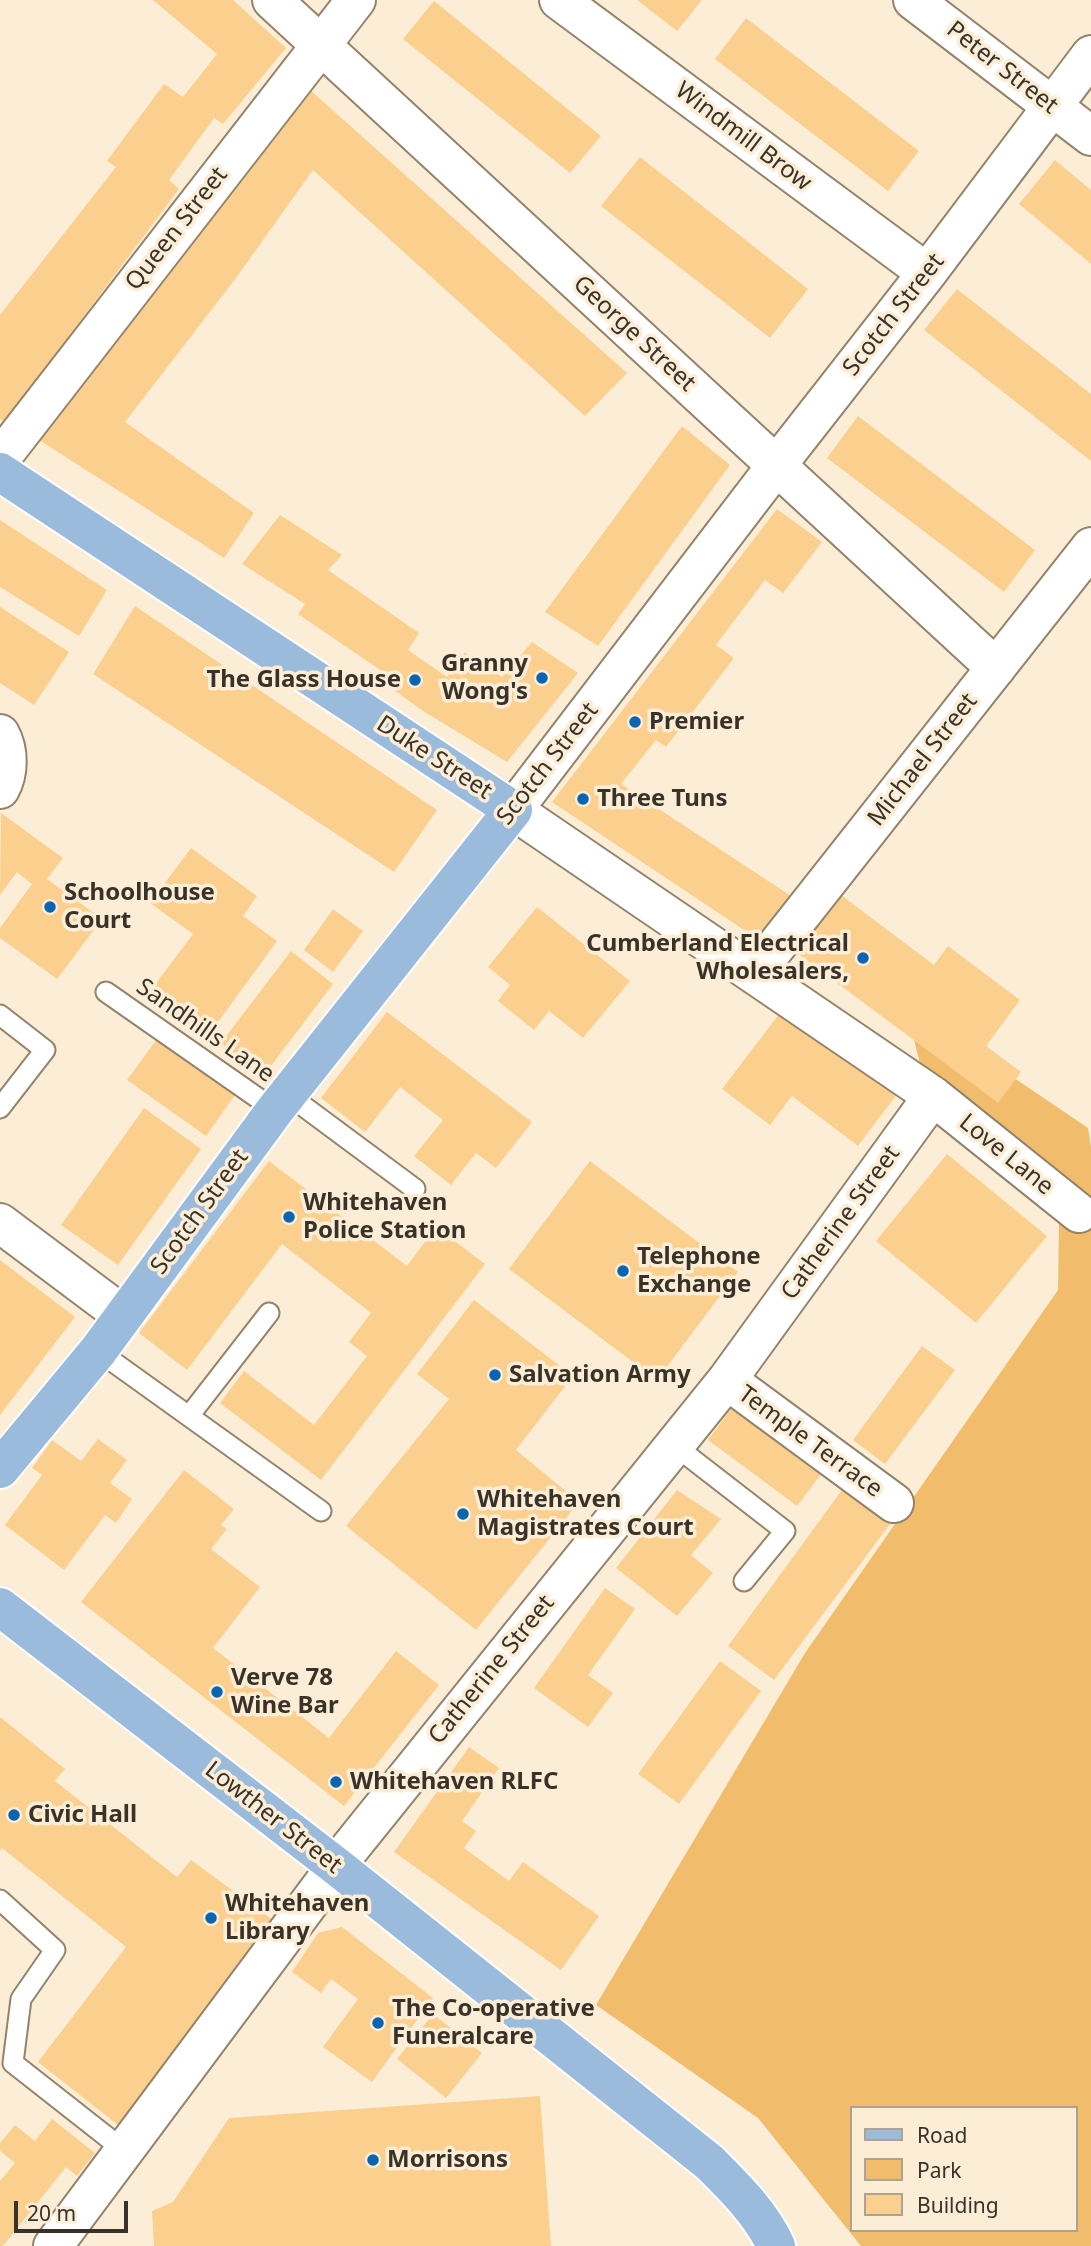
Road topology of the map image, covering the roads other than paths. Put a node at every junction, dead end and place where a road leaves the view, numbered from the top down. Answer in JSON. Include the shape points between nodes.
{"nodes":[{"id":1,"x":272,"y":0,"type":"edge"},
{"id":2,"x":356,"y":0,"type":"edge"},
{"id":3,"x":559,"y":0,"type":"edge"},
{"id":4,"x":913,"y":0,"type":"edge"},
{"id":5,"x":319,"y":45,"type":"junction"},
{"id":6,"x":1091,"y":55,"type":"edge"},
{"id":7,"x":1053,"y":108,"type":"junction"},
{"id":8,"x":1091,"y":136,"type":"edge"},
{"id":9,"x":928,"y":273,"type":"junction"},
{"id":10,"x":0,"y":459,"type":"edge"},
{"id":11,"x":776,"y":466,"type":"junction"},
{"id":12,"x":0,"y":472,"type":"edge"},
{"id":13,"x":1091,"y":547,"type":"edge"},
{"id":14,"x":996,"y":668,"type":"junction"},
{"id":15,"x":0,"y":734,"type":"edge"},
{"id":16,"x":0,"y":789,"type":"edge"},
{"id":17,"x":513,"y":810,"type":"junction"},
{"id":18,"x":755,"y":973,"type":"junction"},
{"id":19,"x":106,"y":992,"type":"dead end"},
{"id":20,"x":0,"y":1015,"type":"edge"},
{"id":21,"x":933,"y":1096,"type":"junction"},
{"id":22,"x":281,"y":1102,"type":"junction"},
{"id":23,"x":0,"y":1108,"type":"edge"},
{"id":24,"x":415,"y":1189,"type":"dead end"},
{"id":25,"x":1079,"y":1213,"type":"dead end"},
{"id":26,"x":0,"y":1223,"type":"edge"},
{"id":27,"x":269,"y":1313,"type":"dead end"},
{"id":28,"x":124,"y":1316,"type":"junction"},
{"id":29,"x":98,"y":1351,"type":"junction"},
{"id":30,"x":727,"y":1380,"type":"junction"},
{"id":31,"x":189,"y":1416,"type":"junction"},
{"id":32,"x":674,"y":1445,"type":"junction"},
{"id":33,"x":0,"y":1469,"type":"edge"},
{"id":34,"x":894,"y":1503,"type":"dead end"},
{"id":35,"x":321,"y":1511,"type":"dead end"},
{"id":36,"x":744,"y":1581,"type":"dead end"},
{"id":37,"x":0,"y":1607,"type":"edge"},
{"id":38,"x":336,"y":1866,"type":"junction"},
{"id":39,"x":0,"y":1900,"type":"edge"},
{"id":40,"x":125,"y":2151,"type":"junction"},
{"id":41,"x":53,"y":2246,"type":"edge"},
{"id":42,"x":776,"y":2246,"type":"edge"}],
"edges":[{"from":1,"to":5,"type":"street","name":"George Street"},
{"from":2,"to":5,"type":"street","name":"Queen Street"},
{"from":3,"to":9,"type":"street","name":"Windmill Brow"},
{"from":4,"to":7,"type":"street","name":"Peter Street"},
{"from":5,"to":10,"type":"street","name":"Queen Street"},
{"from":5,"to":11,"type":"street","name":"George Street"},
{"from":6,"to":7,"type":"street","name":"Scotch Street"},
{"from":7,"to":8,"type":"street","name":"Peter Street"},
{"from":7,"to":9,"type":"street","name":"Scotch Street"},
{"from":9,"to":11,"type":"street","name":"Scotch Street"},
{"from":11,"to":14,"type":"street","name":"George Street"},
{"from":11,"to":17,"type":"street","name":"Scotch Street"},
{"from":12,"to":17,"type":"main road","name":"Duke Street"},
{"from":13,"to":14,"type":"street","name":"Michael Street"},
{"from":14,"to":18,"type":"street","name":"Michael Street"},
{"from":15,"to":16,"type":"street","via":[[7,777]]},
{"from":17,"to":18,"type":"street","name":"Duke Street"},
{"from":17,"to":22,"type":"main road","name":"Scotch Street"},
{"from":18,"to":21,"type":"street","name":"Duke Street"},
{"from":19,"to":22,"type":"lane","name":"Sandhills Lane"},
{"from":20,"to":23,"type":"lane","via":[[45,1050]]},
{"from":21,"to":25,"type":"street","name":"Love Lane"},
{"from":21,"to":30,"type":"street","name":"Catherine Street"},
{"from":22,"to":24,"type":"lane","name":"Sandhills Lane"},
{"from":22,"to":28,"type":"main road","name":"Scotch Street"},
{"from":26,"to":28,"type":"street"},
{"from":27,"to":31,"type":"lane"},
{"from":28,"to":29,"type":"main road","name":"Scotch Street"},
{"from":29,"to":31,"type":"lane"},
{"from":29,"to":33,"type":"main road","name":"Scotch Street"},
{"from":30,"to":32,"type":"street","name":"Catherine Street"},
{"from":30,"to":34,"type":"street","name":"Temple Terrace"},
{"from":31,"to":35,"type":"lane"},
{"from":32,"to":36,"type":"lane","via":[[785,1531]]},
{"from":32,"to":38,"type":"street","name":"Catherine Street"},
{"from":37,"to":38,"type":"main road","name":"Lowther Street"},
{"from":38,"to":40,"type":"street","name":"Catherine Street"},
{"from":38,"to":42,"type":"main road","name":"Lowther Street","via":[[709,2162],[754,2210]]},
{"from":39,"to":40,"type":"lane","via":[[55,1950],[21,1999],[13,2063]]},
{"from":40,"to":41,"type":"street","name":"Catherine Street"}]}
